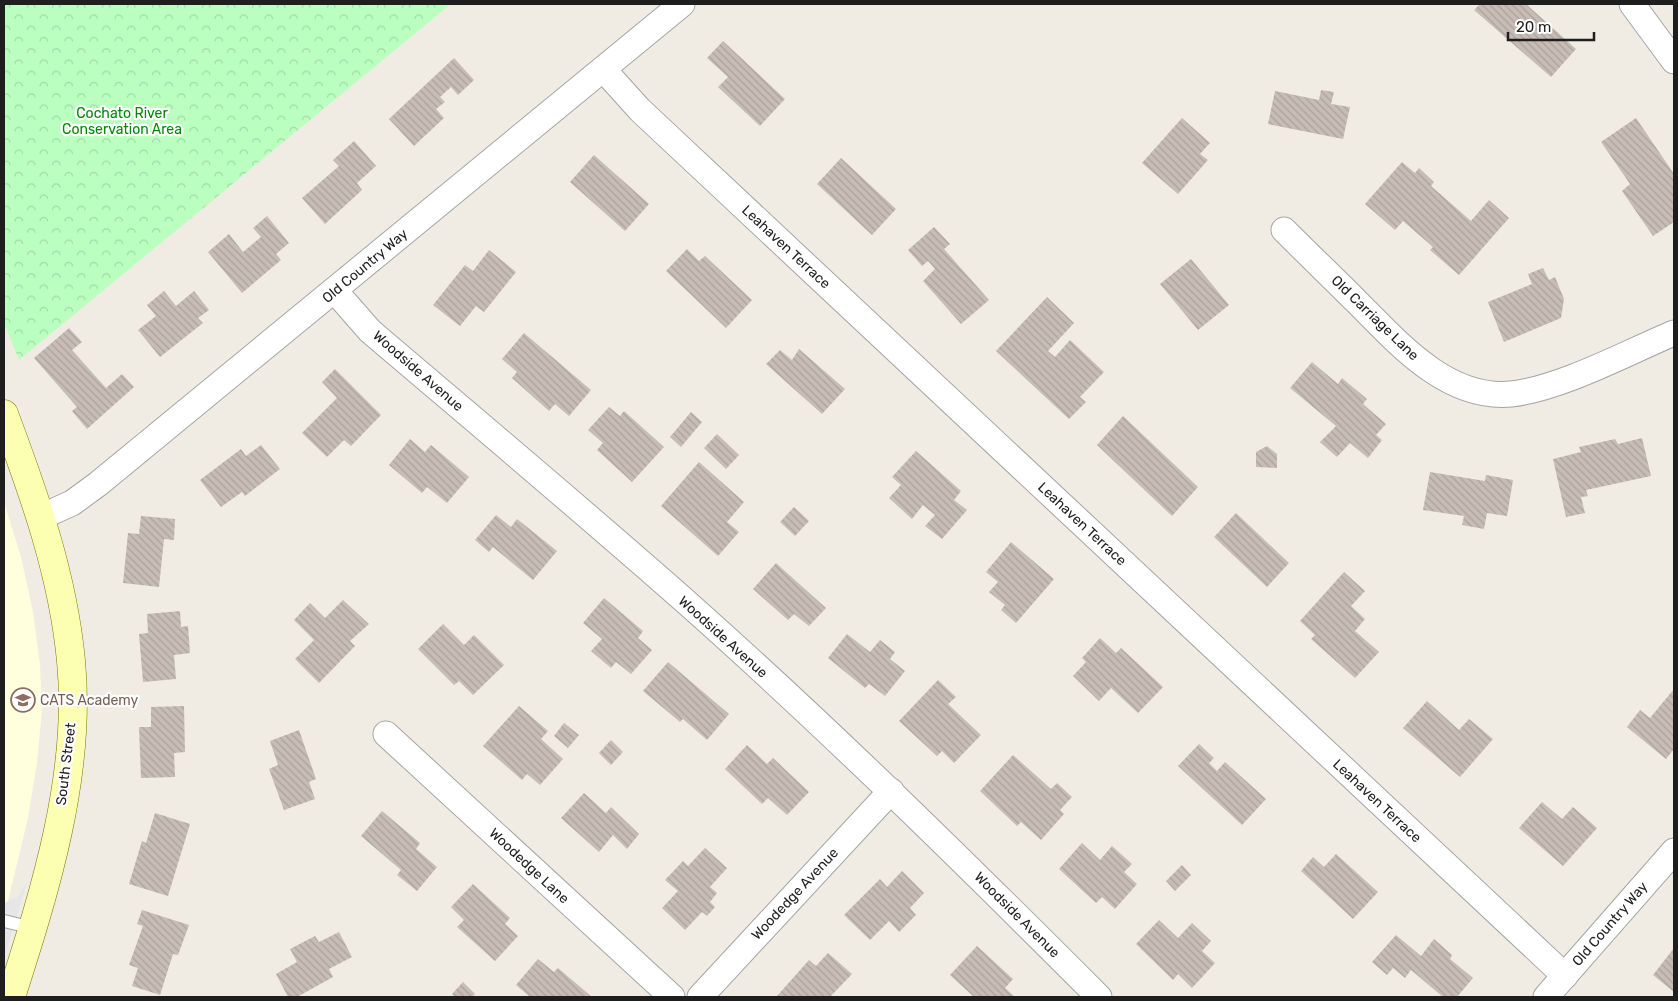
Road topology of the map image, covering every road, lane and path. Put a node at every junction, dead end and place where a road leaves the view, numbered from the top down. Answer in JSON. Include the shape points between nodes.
{"nodes":[{"id":1,"x":682,"y":4,"type":"edge"},
{"id":2,"x":1632,"y":4,"type":"edge"},
{"id":3,"x":1674,"y":61,"type":"edge"},
{"id":4,"x":603,"y":69,"type":"junction"},
{"id":5,"x":1284,"y":230,"type":"dead end"},
{"id":6,"x":335,"y":291,"type":"junction"},
{"id":7,"x":1674,"y":333,"type":"edge"},
{"id":8,"x":4,"y":414,"type":"edge"},
{"id":9,"x":41,"y":517,"type":"junction"},
{"id":10,"x":386,"y":734,"type":"dead end"},
{"id":11,"x":890,"y":791,"type":"junction"},
{"id":12,"x":1674,"y":851,"type":"edge"},
{"id":13,"x":4,"y":921,"type":"edge"},
{"id":14,"x":33,"y":928,"type":"junction"},
{"id":15,"x":1565,"y":976,"type":"junction"},
{"id":16,"x":11,"y":997,"type":"edge"},
{"id":17,"x":672,"y":997,"type":"edge"},
{"id":18,"x":700,"y":997,"type":"edge"},
{"id":19,"x":1099,"y":997,"type":"edge"},
{"id":20,"x":1546,"y":997,"type":"edge"}],
"edges":[{"from":1,"to":4,"type":"street","name":"Old Country Way"},
{"from":2,"to":3,"type":"street"},
{"from":4,"to":6,"type":"street","name":"Old Country Way"},
{"from":4,"to":15,"type":"street","name":"Leahaven Terrace","via":[[647,117]]},
{"from":5,"to":7,"type":"street","name":"Old Carriage Lane","via":[[1406,350],[1438,374],[1476,390],[1510,394],[1530,390],[1573,376]]},
{"from":6,"to":9,"type":"street","name":"Old Country Way","via":[[98,484],[72,502]]},
{"from":6,"to":11,"type":"street","name":"Woodside Avenue","via":[[370,331],[668,586]]},
{"from":8,"to":9,"type":"main road","name":"South Street"},
{"from":9,"to":14,"type":"main road","name":"South Street","via":[[68,636],[72,711],[68,766],[58,824]]},
{"from":10,"to":17,"type":"street","name":"Woodedge Lane"},
{"from":11,"to":18,"type":"street","name":"Woodedge Avenue"},
{"from":11,"to":19,"type":"street","name":"Woodside Avenue"},
{"from":12,"to":15,"type":"street","name":"Old Country Way"},
{"from":13,"to":14,"type":"lane"},
{"from":14,"to":16,"type":"main road","name":"South Street"},
{"from":15,"to":20,"type":"street","name":"Old Country Way"}]}
